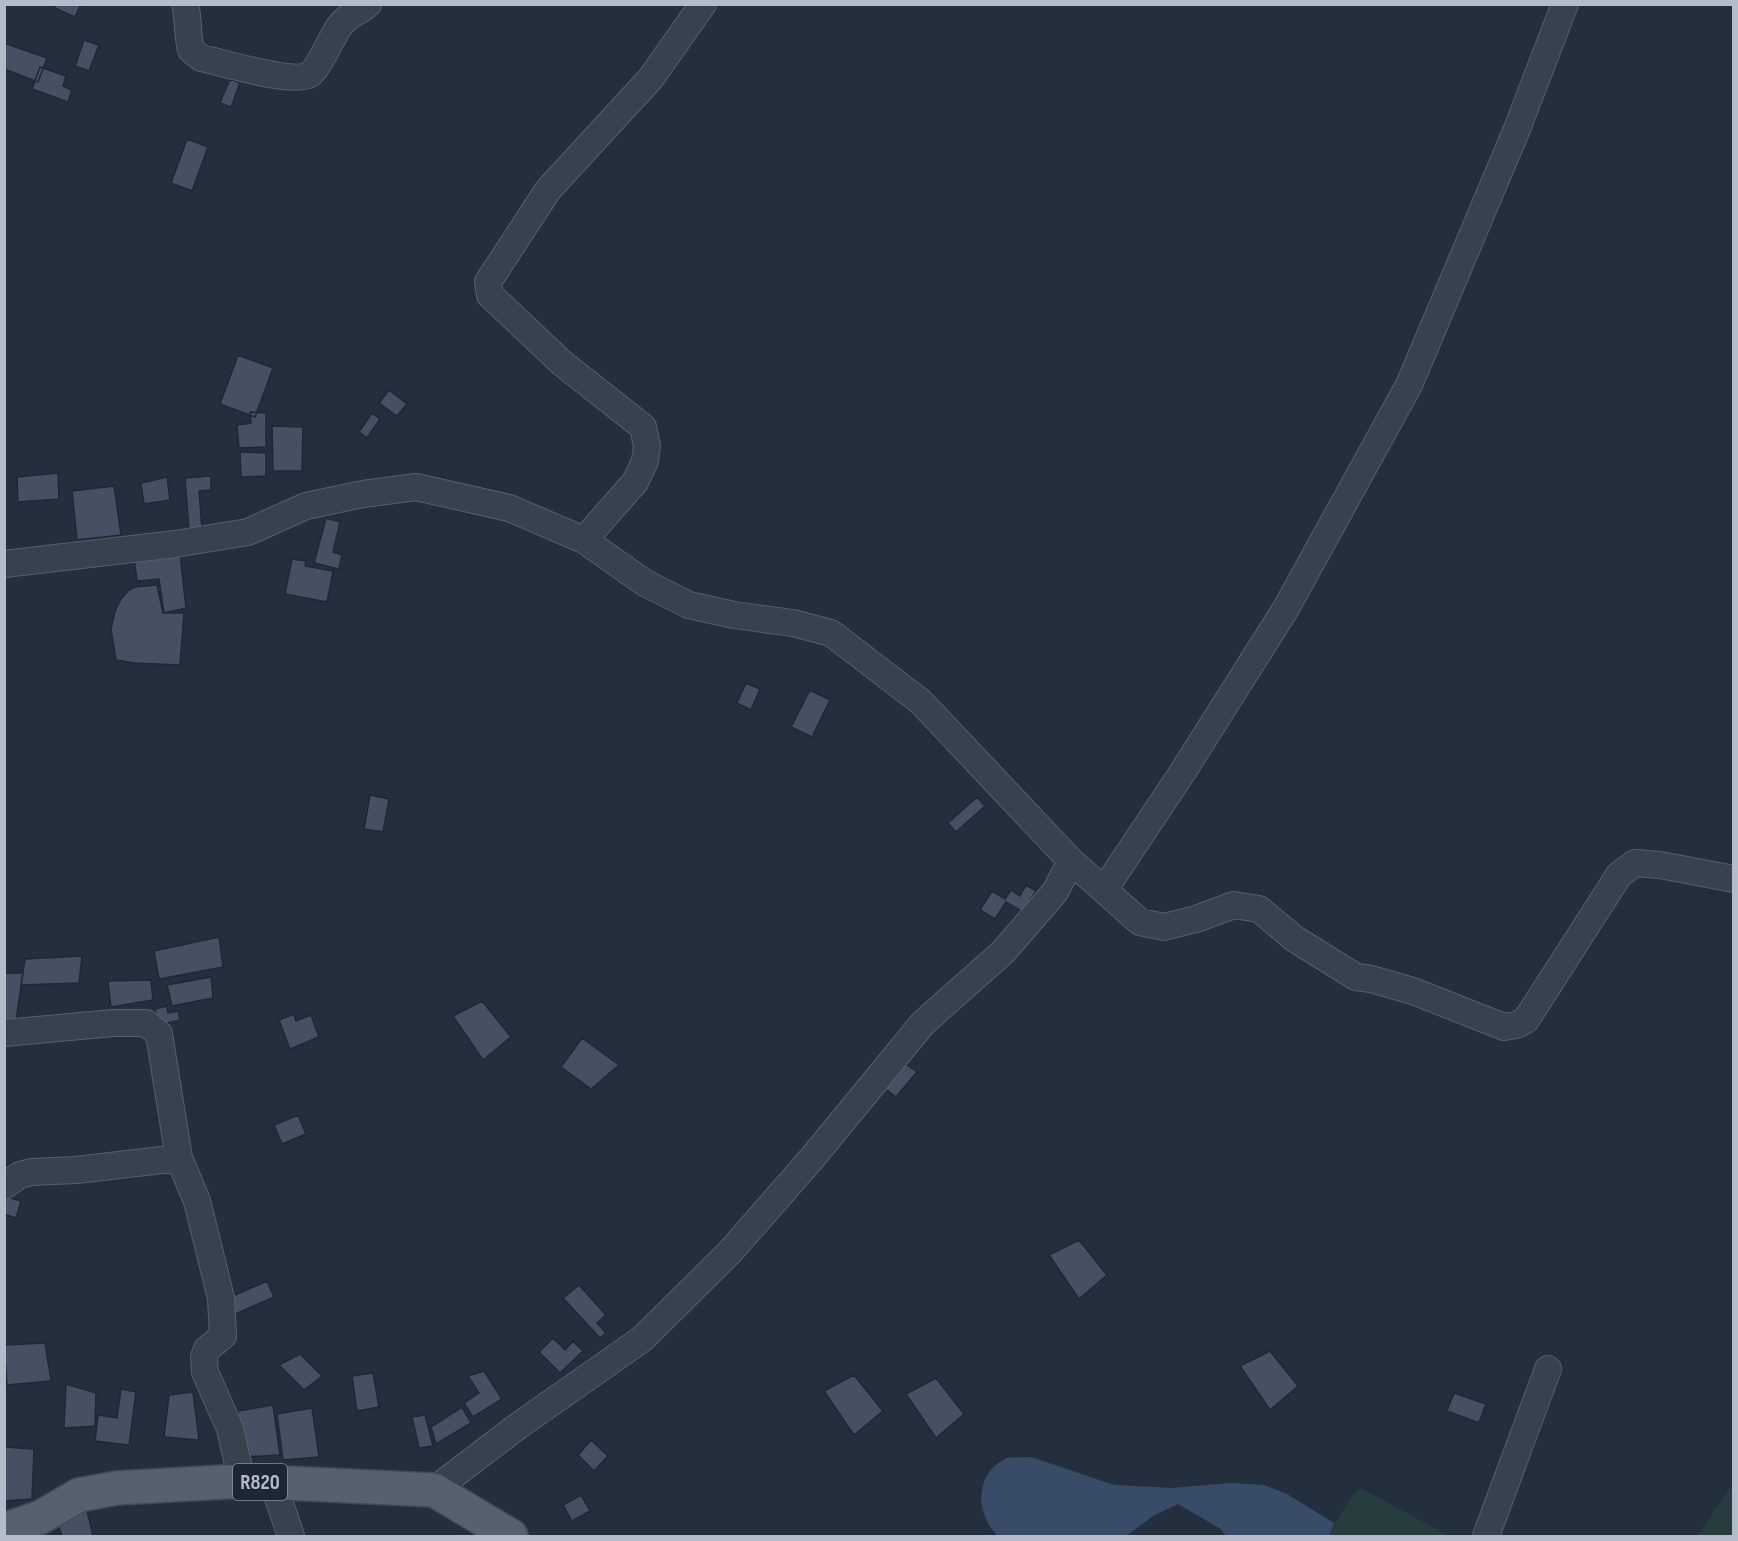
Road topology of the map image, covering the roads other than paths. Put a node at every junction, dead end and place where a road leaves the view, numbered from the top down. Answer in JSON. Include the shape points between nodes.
{"nodes":[{"id":1,"x":185,"y":4,"type":"edge"},
{"id":2,"x":368,"y":4,"type":"edge"},
{"id":3,"x":703,"y":4,"type":"edge"},
{"id":4,"x":1565,"y":4,"type":"edge"},
{"id":5,"x":584,"y":540,"type":"junction"},
{"id":6,"x":4,"y":564,"type":"edge"},
{"id":7,"x":1071,"y":861,"type":"junction"},
{"id":8,"x":1734,"y":879,"type":"edge"},
{"id":9,"x":1104,"y":891,"type":"junction"},
{"id":10,"x":4,"y":1033,"type":"edge"},
{"id":11,"x":179,"y":1158,"type":"junction"},
{"id":12,"x":4,"y":1186,"type":"edge"},
{"id":13,"x":1548,"y":1369,"type":"dead end"},
{"id":14,"x":257,"y":1482,"type":"junction"},
{"id":15,"x":434,"y":1490,"type":"junction"},
{"id":16,"x":4,"y":1530,"type":"edge"},
{"id":17,"x":291,"y":1536,"type":"edge"},
{"id":18,"x":511,"y":1536,"type":"edge"},
{"id":19,"x":1486,"y":1536,"type":"edge"}],
"edges":[{"from":1,"to":2,"type":"street","via":[[191,50],[201,58],[284,77],[311,74],[348,16]]},
{"from":3,"to":5,"type":"street","via":[[651,78],[548,190],[488,282],[490,295],[562,363],[643,427],[645,461],[635,482]]},
{"from":4,"to":9,"type":"street","via":[[1409,385],[1285,610]]},
{"from":5,"to":6,"type":"street","via":[[509,508],[416,487],[306,506],[248,532]]},
{"from":5,"to":7,"type":"street","via":[[645,583],[689,605],[831,633],[921,702]]},
{"from":7,"to":9,"type":"street"},
{"from":7,"to":15,"type":"street","via":[[1055,892],[1003,952],[923,1023],[813,1157],[706,1276],[642,1339]]},
{"from":8,"to":9,"type":"street","via":[[1635,863],[1619,875],[1526,1020],[1504,1027],[1413,991],[1356,977],[1296,939],[1259,909],[1234,904],[1164,927],[1140,922]]},
{"from":10,"to":11,"type":"street","via":[[113,1023],[152,1026],[159,1034]]},
{"from":11,"to":12,"type":"street","via":[[32,1172],[20,1174]]},
{"from":11,"to":14,"type":"street","via":[[197,1201],[221,1298],[223,1336],[207,1348],[205,1372]]},
{"from":13,"to":19,"type":"street"},
{"from":14,"to":15,"type":"main road","number":"R820"},
{"from":14,"to":16,"type":"main road","number":"R820","via":[[117,1488],[79,1495],[42,1517]]},
{"from":14,"to":17,"type":"street"},
{"from":15,"to":18,"type":"main road","number":"R820"}]}
